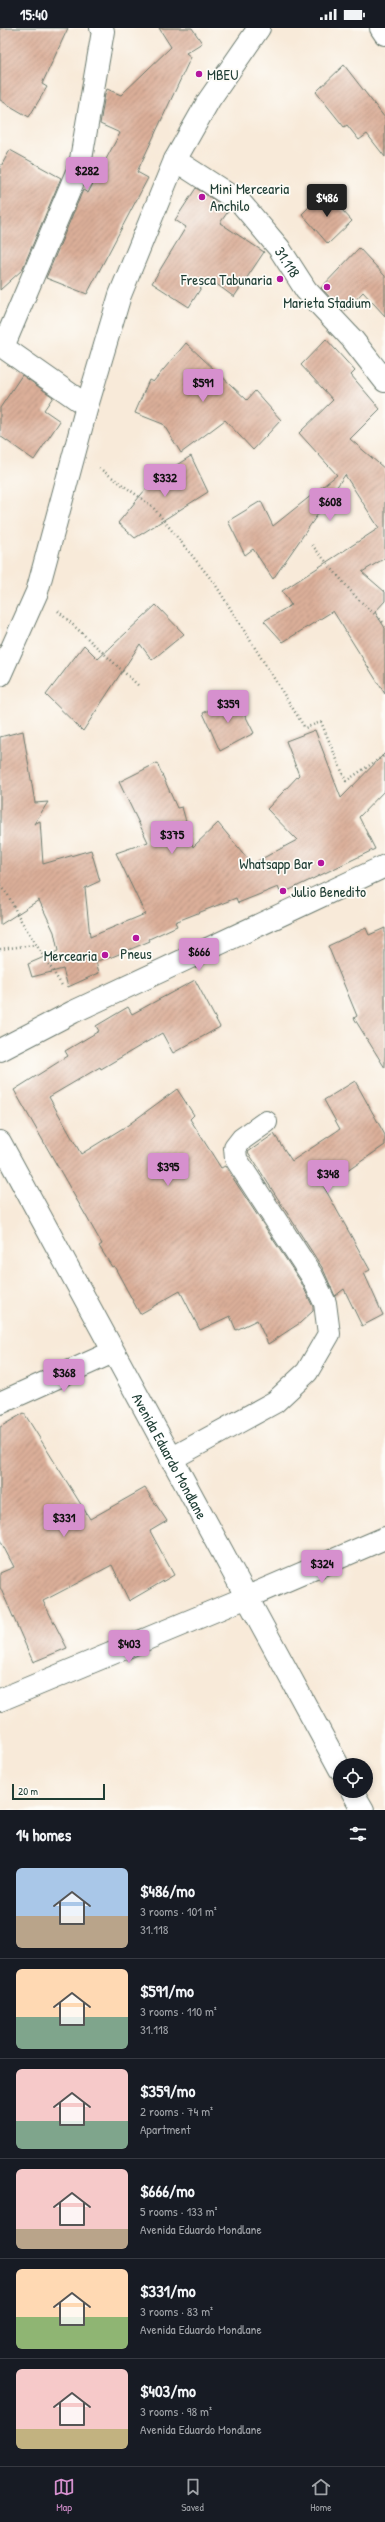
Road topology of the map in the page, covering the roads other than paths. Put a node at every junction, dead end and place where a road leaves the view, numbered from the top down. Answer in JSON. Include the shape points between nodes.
{"nodes":[{"id":1,"x":101,"y":28,"type":"edge"},
{"id":2,"x":258,"y":28,"type":"edge"},
{"id":3,"x":381,"y":28,"type":"edge"},
{"id":4,"x":385,"y":34,"type":"edge"},
{"id":5,"x":175,"y":160,"type":"junction"},
{"id":6,"x":385,"y":381,"type":"edge"},
{"id":7,"x":87,"y":406,"type":"junction"},
{"id":8,"x":0,"y":675,"type":"edge"},
{"id":9,"x":385,"y":866,"type":"edge"},
{"id":10,"x":0,"y":1050,"type":"edge"},
{"id":11,"x":266,"y":1122,"type":"dead end"},
{"id":12,"x":0,"y":1142,"type":"edge"},
{"id":13,"x":113,"y":1352,"type":"junction"},
{"id":14,"x":0,"y":1403,"type":"edge"},
{"id":15,"x":171,"y":1459,"type":"junction"},
{"id":16,"x":385,"y":1538,"type":"edge"},
{"id":17,"x":245,"y":1598,"type":"junction"},
{"id":18,"x":0,"y":1700,"type":"edge"},
{"id":19,"x":334,"y":1758,"type":"edge"},
{"id":20,"x":356,"y":1798,"type":"edge"},
{"id":21,"x":362,"y":1810,"type":"edge"}],
"edges":[{"from":1,"to":7,"type":"street","via":[[103,31],[80,165],[3,347]]},
{"from":2,"to":5,"type":"street","via":[[209,100]]},
{"from":3,"to":4,"type":"street"},
{"from":5,"to":6,"type":"street","name":"31.118","via":[[240,202],[279,248],[306,290],[353,340]]},
{"from":5,"to":7,"type":"street","via":[[120,295]]},
{"from":7,"to":8,"type":"street","via":[[38,592]]},
{"from":9,"to":10,"type":"street","via":[[73,1012]]},
{"from":11,"to":15,"type":"street","via":[[242,1139],[235,1148],[236,1159],[312,1276],[325,1303],[329,1334],[307,1372],[275,1402]]},
{"from":12,"to":13,"type":"street","name":"Avenida Eduardo Mondlane"},
{"from":13,"to":14,"type":"street"},
{"from":13,"to":15,"type":"street","name":"Avenida Eduardo Mondlane"},
{"from":15,"to":17,"type":"street","name":"Avenida Eduardo Mondlane"},
{"from":16,"to":17,"type":"street"},
{"from":17,"to":18,"type":"street"},
{"from":17,"to":19,"type":"street","name":"Avenida Eduardo Mondlane"},
{"from":20,"to":21,"type":"street"}]}
